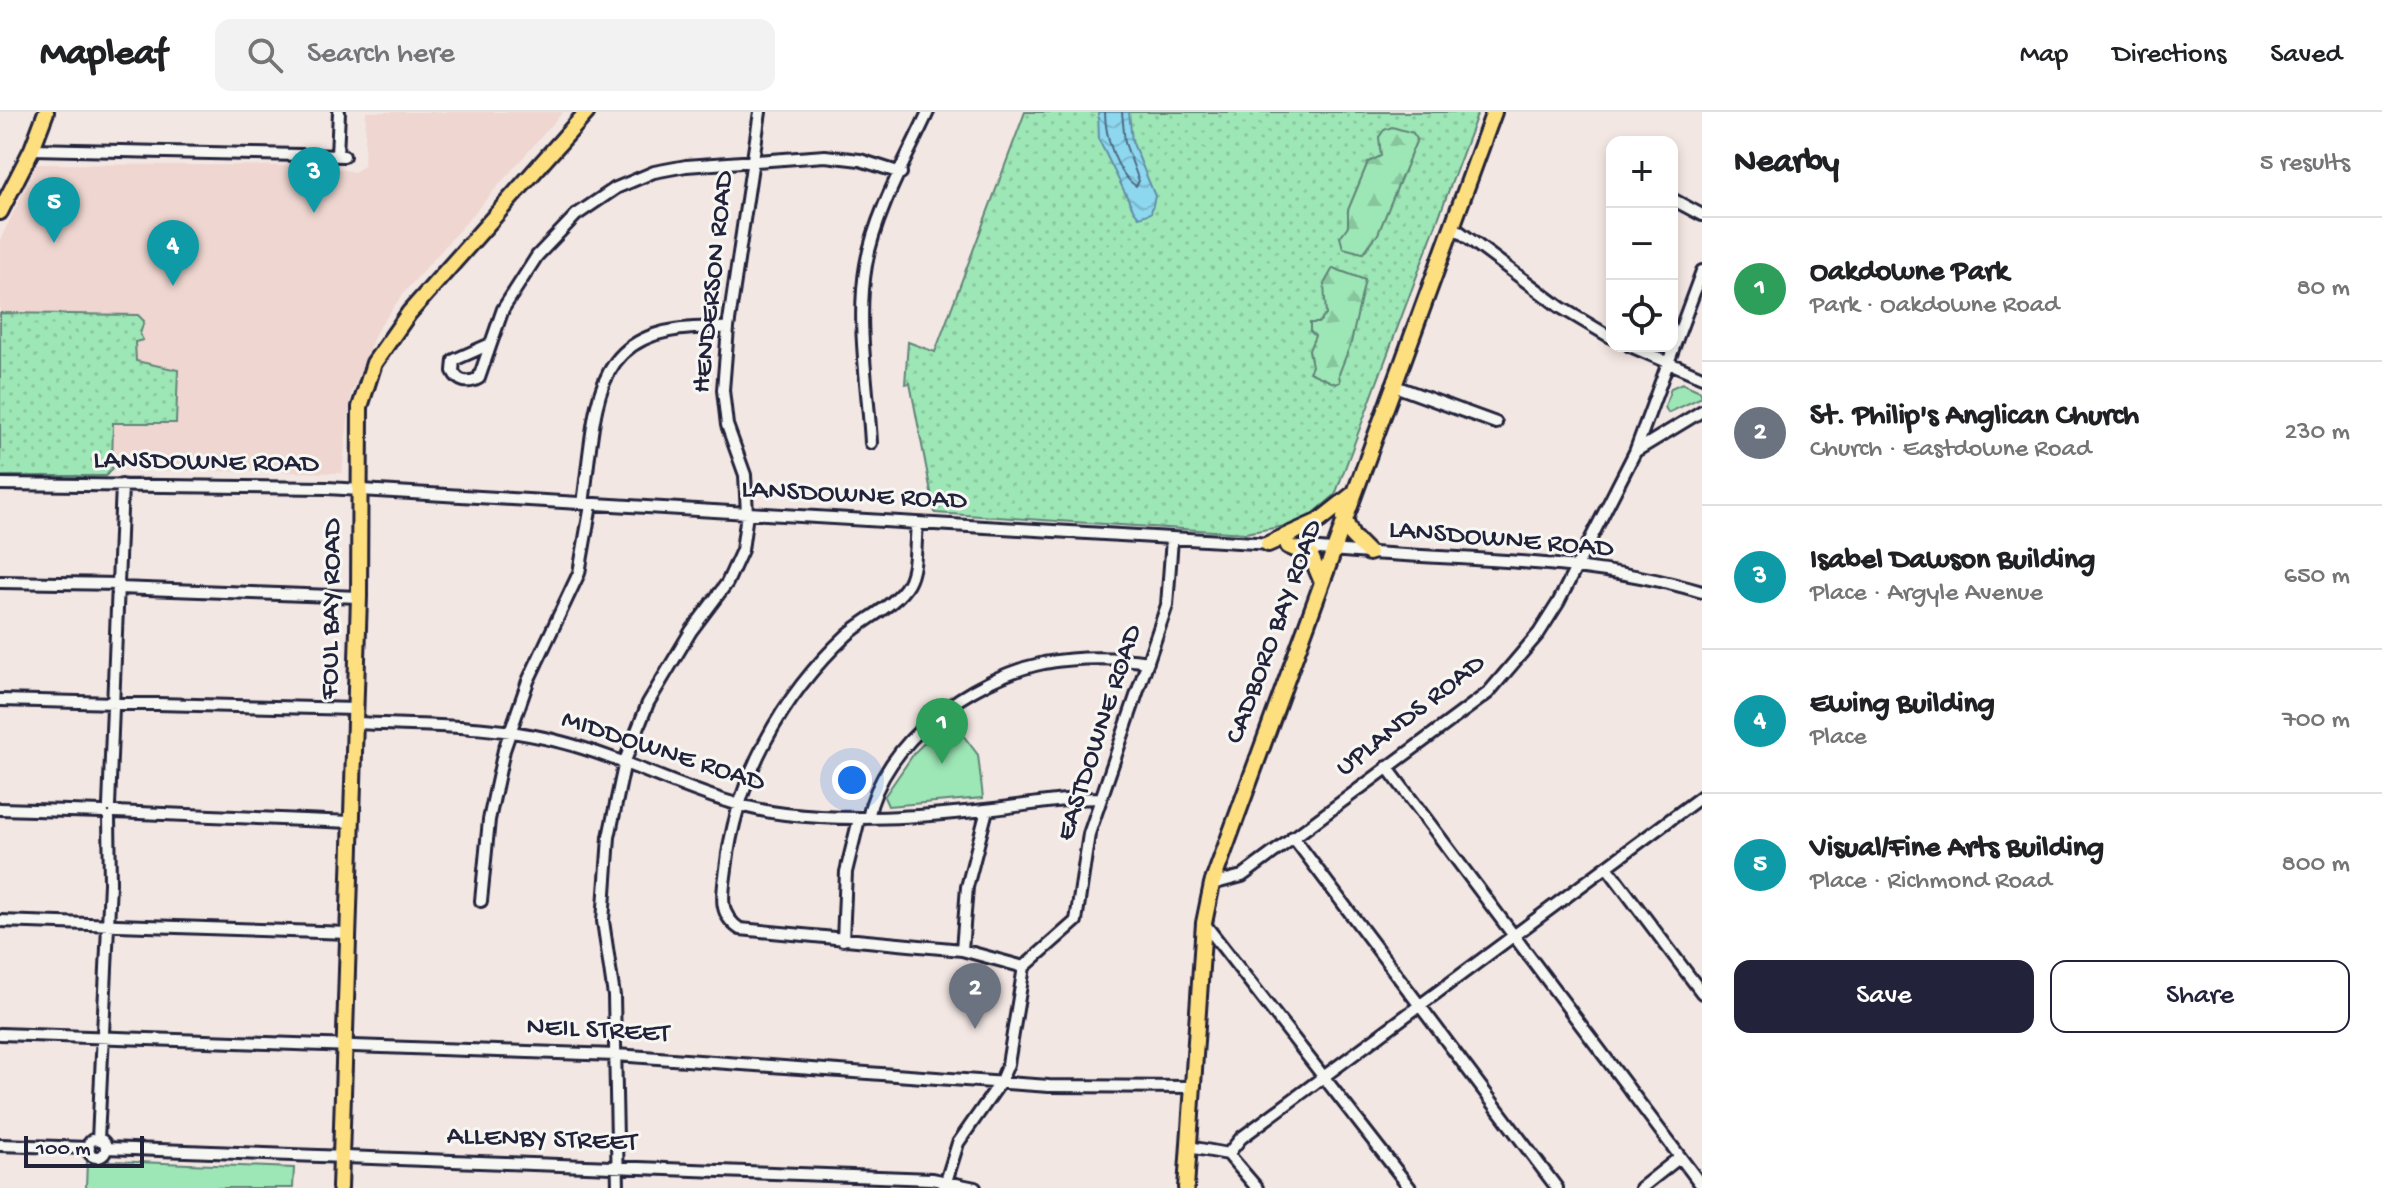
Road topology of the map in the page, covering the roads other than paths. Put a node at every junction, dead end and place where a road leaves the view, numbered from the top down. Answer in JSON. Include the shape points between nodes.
{"nodes":[{"id":1,"x":46,"y":112,"type":"edge"},
{"id":2,"x":339,"y":112,"type":"edge"},
{"id":3,"x":587,"y":112,"type":"edge"},
{"id":4,"x":760,"y":112,"type":"edge"},
{"id":5,"x":928,"y":112,"type":"edge"},
{"id":6,"x":1494,"y":112,"type":"edge"},
{"id":7,"x":32,"y":149,"type":"junction"},
{"id":8,"x":751,"y":161,"type":"junction"},
{"id":9,"x":901,"y":173,"type":"junction"},
{"id":10,"x":1678,"y":202,"type":"edge"},
{"id":11,"x":0,"y":212,"type":"edge"},
{"id":12,"x":1702,"y":215,"type":"edge"},
{"id":13,"x":1452,"y":226,"type":"junction"},
{"id":14,"x":1702,"y":271,"type":"edge"},
{"id":15,"x":728,"y":328,"type":"junction"},
{"id":16,"x":1606,"y":334,"type":"edge"},
{"id":17,"x":488,"y":345,"type":"dead end"},
{"id":18,"x":1642,"y":352,"type":"edge"},
{"id":19,"x":1667,"y":364,"type":"junction"},
{"id":20,"x":1702,"y":377,"type":"edge"},
{"id":21,"x":1392,"y":385,"type":"junction"},
{"id":22,"x":1702,"y":411,"type":"edge"},
{"id":23,"x":1496,"y":423,"type":"dead end"},
{"id":24,"x":871,"y":443,"type":"dead end"},
{"id":25,"x":1635,"y":452,"type":"junction"},
{"id":26,"x":0,"y":484,"type":"edge"},
{"id":27,"x":122,"y":485,"type":"junction"},
{"id":28,"x":358,"y":491,"type":"junction"},
{"id":29,"x":1353,"y":494,"type":"junction"},
{"id":30,"x":587,"y":504,"type":"junction"},
{"id":31,"x":747,"y":514,"type":"junction"},
{"id":32,"x":1344,"y":518,"type":"junction"},
{"id":33,"x":917,"y":524,"type":"junction"},
{"id":34,"x":1172,"y":539,"type":"junction"},
{"id":35,"x":1268,"y":544,"type":"junction"},
{"id":36,"x":1288,"y":546,"type":"junction"},
{"id":37,"x":1332,"y":551,"type":"junction"},
{"id":38,"x":1369,"y":553,"type":"junction"},
{"id":39,"x":1576,"y":567,"type":"junction"},
{"id":40,"x":1321,"y":580,"type":"junction"},
{"id":41,"x":0,"y":582,"type":"edge"},
{"id":42,"x":119,"y":586,"type":"junction"},
{"id":43,"x":1702,"y":592,"type":"edge"},
{"id":44,"x":359,"y":597,"type":"junction"},
{"id":45,"x":1148,"y":662,"type":"junction"},
{"id":46,"x":0,"y":700,"type":"edge"},
{"id":47,"x":114,"y":702,"type":"junction"},
{"id":48,"x":356,"y":716,"type":"junction"},
{"id":49,"x":510,"y":732,"type":"junction"},
{"id":50,"x":625,"y":761,"type":"junction"},
{"id":51,"x":1387,"y":767,"type":"junction"},
{"id":52,"x":1100,"y":798,"type":"junction"},
{"id":53,"x":1699,"y":803,"type":"edge"},
{"id":54,"x":739,"y":805,"type":"junction"},
{"id":55,"x":0,"y":809,"type":"edge"},
{"id":56,"x":987,"y":810,"type":"junction"},
{"id":57,"x":109,"y":812,"type":"junction"},
{"id":58,"x":863,"y":819,"type":"junction"},
{"id":59,"x":351,"y":822,"type":"junction"},
{"id":60,"x":1293,"y":837,"type":"junction"},
{"id":61,"x":1607,"y":867,"type":"junction"},
{"id":62,"x":1212,"y":884,"type":"junction"},
{"id":63,"x":481,"y":901,"type":"dead end"},
{"id":64,"x":0,"y":921,"type":"edge"},
{"id":65,"x":1204,"y":923,"type":"junction"},
{"id":66,"x":108,"y":925,"type":"junction"},
{"id":67,"x":349,"y":933,"type":"junction"},
{"id":68,"x":1514,"y":936,"type":"junction"},
{"id":69,"x":843,"y":940,"type":"junction"},
{"id":70,"x":962,"y":950,"type":"junction"},
{"id":71,"x":1024,"y":967,"type":"junction"},
{"id":72,"x":1702,"y":993,"type":"edge"},
{"id":73,"x":1420,"y":1006,"type":"junction"},
{"id":74,"x":0,"y":1034,"type":"edge"},
{"id":75,"x":103,"y":1038,"type":"junction"},
{"id":76,"x":345,"y":1045,"type":"junction"},
{"id":77,"x":616,"y":1055,"type":"junction"},
{"id":78,"x":1327,"y":1077,"type":"junction"},
{"id":79,"x":1000,"y":1083,"type":"junction"},
{"id":80,"x":1193,"y":1087,"type":"junction"},
{"id":81,"x":98,"y":1140,"type":"junction"},
{"id":82,"x":0,"y":1145,"type":"edge"},
{"id":83,"x":1189,"y":1147,"type":"junction"},
{"id":84,"x":89,"y":1148,"type":"junction"},
{"id":85,"x":106,"y":1148,"type":"junction"},
{"id":86,"x":1228,"y":1154,"type":"junction"},
{"id":87,"x":341,"y":1157,"type":"junction"},
{"id":88,"x":1680,"y":1157,"type":"junction"},
{"id":89,"x":618,"y":1167,"type":"junction"},
{"id":90,"x":944,"y":1184,"type":"edge"},
{"id":91,"x":1702,"y":1186,"type":"edge"},
{"id":92,"x":340,"y":1188,"type":"edge"},
{"id":93,"x":618,"y":1188,"type":"edge"},
{"id":94,"x":975,"y":1188,"type":"edge"},
{"id":95,"x":1186,"y":1188,"type":"edge"},
{"id":96,"x":1257,"y":1188,"type":"edge"},
{"id":97,"x":1410,"y":1188,"type":"edge"},
{"id":98,"x":1557,"y":1188,"type":"edge"},
{"id":99,"x":1641,"y":1188,"type":"edge"}],
"edges":[{"from":1,"to":7,"type":"main road"},
{"from":2,"to":7,"type":"street","via":[[341,156]]},
{"from":3,"to":28,"type":"main road","name":"FOUL BAY ROAD","via":[[384,346],[360,407]]},
{"from":4,"to":8,"type":"street","name":"HENDERSON ROAD"},
{"from":5,"to":9,"type":"street"},
{"from":6,"to":13,"type":"main road","name":"CADBORO BAY ROAD"},
{"from":7,"to":11,"type":"main road"},
{"from":8,"to":9,"type":"street","via":[[842,156]]},
{"from":8,"to":15,"type":"street","name":"HENDERSON ROAD"},
{"from":8,"to":17,"type":"street","via":[[663,170],[603,195],[537,256],[503,309]]},
{"from":9,"to":24,"type":"street","via":[[866,266]]},
{"from":10,"to":12,"type":"street"},
{"from":13,"to":16,"type":"street","via":[[1560,307]]},
{"from":13,"to":21,"type":"main road","name":"CADBORO BAY ROAD"},
{"from":14,"to":19,"type":"street","name":"UPLANDS ROAD"},
{"from":15,"to":30,"type":"street","via":[[658,331],[618,358],[595,407]]},
{"from":15,"to":31,"type":"street","name":"HENDERSON ROAD","via":[[724,407],[745,475]]},
{"from":18,"to":19,"type":"street"},
{"from":19,"to":20,"type":"street"},
{"from":19,"to":25,"type":"street","name":"UPLANDS ROAD"},
{"from":21,"to":23,"type":"street"},
{"from":21,"to":29,"type":"main road","name":"CADBORO BAY ROAD"},
{"from":22,"to":25,"type":"street"},
{"from":25,"to":39,"type":"street","name":"UPLANDS ROAD"},
{"from":26,"to":27,"type":"street","name":"LANSDOWNE ROAD"},
{"from":27,"to":28,"type":"street","name":"LANSDOWNE ROAD"},
{"from":27,"to":42,"type":"street"},
{"from":28,"to":30,"type":"street","name":"LANSDOWNE ROAD"},
{"from":28,"to":44,"type":"main road","name":"FOUL BAY ROAD"},
{"from":29,"to":32,"type":"main road","name":"CADBORO BAY ROAD"},
{"from":29,"to":35,"type":"main road","via":[[1319,521]]},
{"from":30,"to":31,"type":"street","name":"LANSDOWNE ROAD"},
{"from":30,"to":49,"type":"street","via":[[579,573],[541,648]]},
{"from":31,"to":33,"type":"street","name":"LANSDOWNE ROAD"},
{"from":31,"to":50,"type":"street","name":"HENDERSON ROAD","via":[[733,572],[661,680]]},
{"from":32,"to":37,"type":"main road","name":"CADBORO BAY ROAD"},
{"from":32,"to":38,"type":"main road"},
{"from":33,"to":34,"type":"street","name":"LANSDOWNE ROAD"},
{"from":33,"to":54,"type":"street","via":[[907,585],[837,645],[790,700],[765,740]]},
{"from":34,"to":35,"type":"street","name":"LANSDOWNE ROAD"},
{"from":34,"to":45,"type":"street","name":"EASTDOWNE ROAD","via":[[1167,605]]},
{"from":35,"to":36,"type":"street","name":"LANSDOWNE ROAD"},
{"from":36,"to":37,"type":"street","name":"LANSDOWNE ROAD"},
{"from":36,"to":40,"type":"main road","via":[[1311,556]]},
{"from":37,"to":38,"type":"street","name":"LANSDOWNE ROAD"},
{"from":37,"to":40,"type":"main road","name":"CADBORO BAY ROAD"},
{"from":38,"to":39,"type":"street","name":"LANSDOWNE ROAD"},
{"from":39,"to":43,"type":"street","name":"LANSDOWNE ROAD"},
{"from":39,"to":51,"type":"street","name":"UPLANDS ROAD","via":[[1539,633],[1498,683]]},
{"from":40,"to":62,"type":"main road","name":"CADBORO BAY ROAD"},
{"from":41,"to":42,"type":"street"},
{"from":42,"to":44,"type":"street"},
{"from":42,"to":47,"type":"street"},
{"from":44,"to":48,"type":"main road","name":"FOUL BAY ROAD"},
{"from":45,"to":52,"type":"street","name":"EASTDOWNE ROAD"},
{"from":45,"to":58,"type":"street","via":[[1066,660],[998,678],[955,703],[909,744]]},
{"from":46,"to":47,"type":"street","name":"MIDDOWNE ROAD"},
{"from":47,"to":48,"type":"street","name":"MIDDOWNE ROAD"},
{"from":47,"to":57,"type":"street"},
{"from":48,"to":49,"type":"street","name":"MIDDOWNE ROAD"},
{"from":48,"to":59,"type":"main road","name":"FOUL BAY ROAD"},
{"from":49,"to":50,"type":"street","name":"MIDDOWNE ROAD"},
{"from":49,"to":63,"type":"street","via":[[489,820]]},
{"from":50,"to":54,"type":"street","name":"MIDDOWNE ROAD"},
{"from":50,"to":77,"type":"street","name":"HENDERSON ROAD","via":[[603,896]]},
{"from":51,"to":60,"type":"street","name":"UPLANDS ROAD"},
{"from":51,"to":68,"type":"street"},
{"from":52,"to":56,"type":"street","name":"MIDDOWNE ROAD"},
{"from":52,"to":71,"type":"street","name":"EASTDOWNE ROAD","via":[[1085,851],[1076,921]]},
{"from":53,"to":61,"type":"street"},
{"from":54,"to":58,"type":"street","name":"MIDDOWNE ROAD","via":[[782,814]]},
{"from":54,"to":69,"type":"street","via":[[723,899],[726,917],[740,929]]},
{"from":55,"to":57,"type":"street"},
{"from":56,"to":58,"type":"street","name":"MIDDOWNE ROAD"},
{"from":56,"to":70,"type":"street","via":[[967,887]]},
{"from":57,"to":59,"type":"street"},
{"from":57,"to":66,"type":"street"},
{"from":58,"to":69,"type":"street","via":[[846,872]]},
{"from":59,"to":67,"type":"main road","name":"FOUL BAY ROAD"},
{"from":60,"to":62,"type":"street","name":"UPLANDS ROAD","via":[[1242,876]]},
{"from":60,"to":73,"type":"street"},
{"from":61,"to":68,"type":"street"},
{"from":61,"to":72,"type":"street"},
{"from":62,"to":65,"type":"main road","name":"CADBORO BAY ROAD"},
{"from":64,"to":66,"type":"street"},
{"from":65,"to":78,"type":"street"},
{"from":65,"to":80,"type":"main road","name":"CADBORO BAY ROAD"},
{"from":66,"to":67,"type":"street"},
{"from":66,"to":75,"type":"street"},
{"from":67,"to":76,"type":"main road","name":"FOUL BAY ROAD"},
{"from":68,"to":73,"type":"street"},
{"from":68,"to":88,"type":"street"},
{"from":69,"to":70,"type":"street"},
{"from":70,"to":71,"type":"street"},
{"from":71,"to":79,"type":"street","via":[[1014,1039]]},
{"from":73,"to":78,"type":"street"},
{"from":73,"to":98,"type":"street"},
{"from":74,"to":75,"type":"street","name":"NEIL STREET"},
{"from":75,"to":76,"type":"street","name":"NEIL STREET"},
{"from":75,"to":81,"type":"street"},
{"from":76,"to":77,"type":"street","name":"NEIL STREET"},
{"from":76,"to":87,"type":"main road","name":"FOUL BAY ROAD"},
{"from":77,"to":79,"type":"street","name":"NEIL STREET"},
{"from":77,"to":89,"type":"street","name":"HENDERSON ROAD"},
{"from":78,"to":86,"type":"street","via":[[1241,1138]]},
{"from":78,"to":97,"type":"street"},
{"from":79,"to":80,"type":"street","name":"NEIL STREET"},
{"from":79,"to":90,"type":"street","via":[[969,1124]]},
{"from":80,"to":83,"type":"main road","name":"CADBORO BAY ROAD"},
{"from":81,"to":84,"type":"street"},
{"from":81,"to":85,"type":"street"},
{"from":82,"to":84,"type":"street"},
{"from":83,"to":86,"type":"street"},
{"from":83,"to":95,"type":"main road","name":"CADBORO BAY ROAD"},
{"from":84,"to":85,"type":"street","name":"ALLENBY STREET","via":[[97,1157]]},
{"from":85,"to":87,"type":"street","name":"ALLENBY STREET"},
{"from":86,"to":96,"type":"street"},
{"from":87,"to":89,"type":"street","name":"ALLENBY STREET"},
{"from":87,"to":92,"type":"main road","name":"FOUL BAY ROAD"},
{"from":88,"to":91,"type":"street"},
{"from":88,"to":99,"type":"street"},
{"from":89,"to":90,"type":"street","name":"ALLENBY STREET"},
{"from":89,"to":93,"type":"street","name":"HENDERSON ROAD"},
{"from":90,"to":94,"type":"street","name":"ALLENBY STREET"}]}
